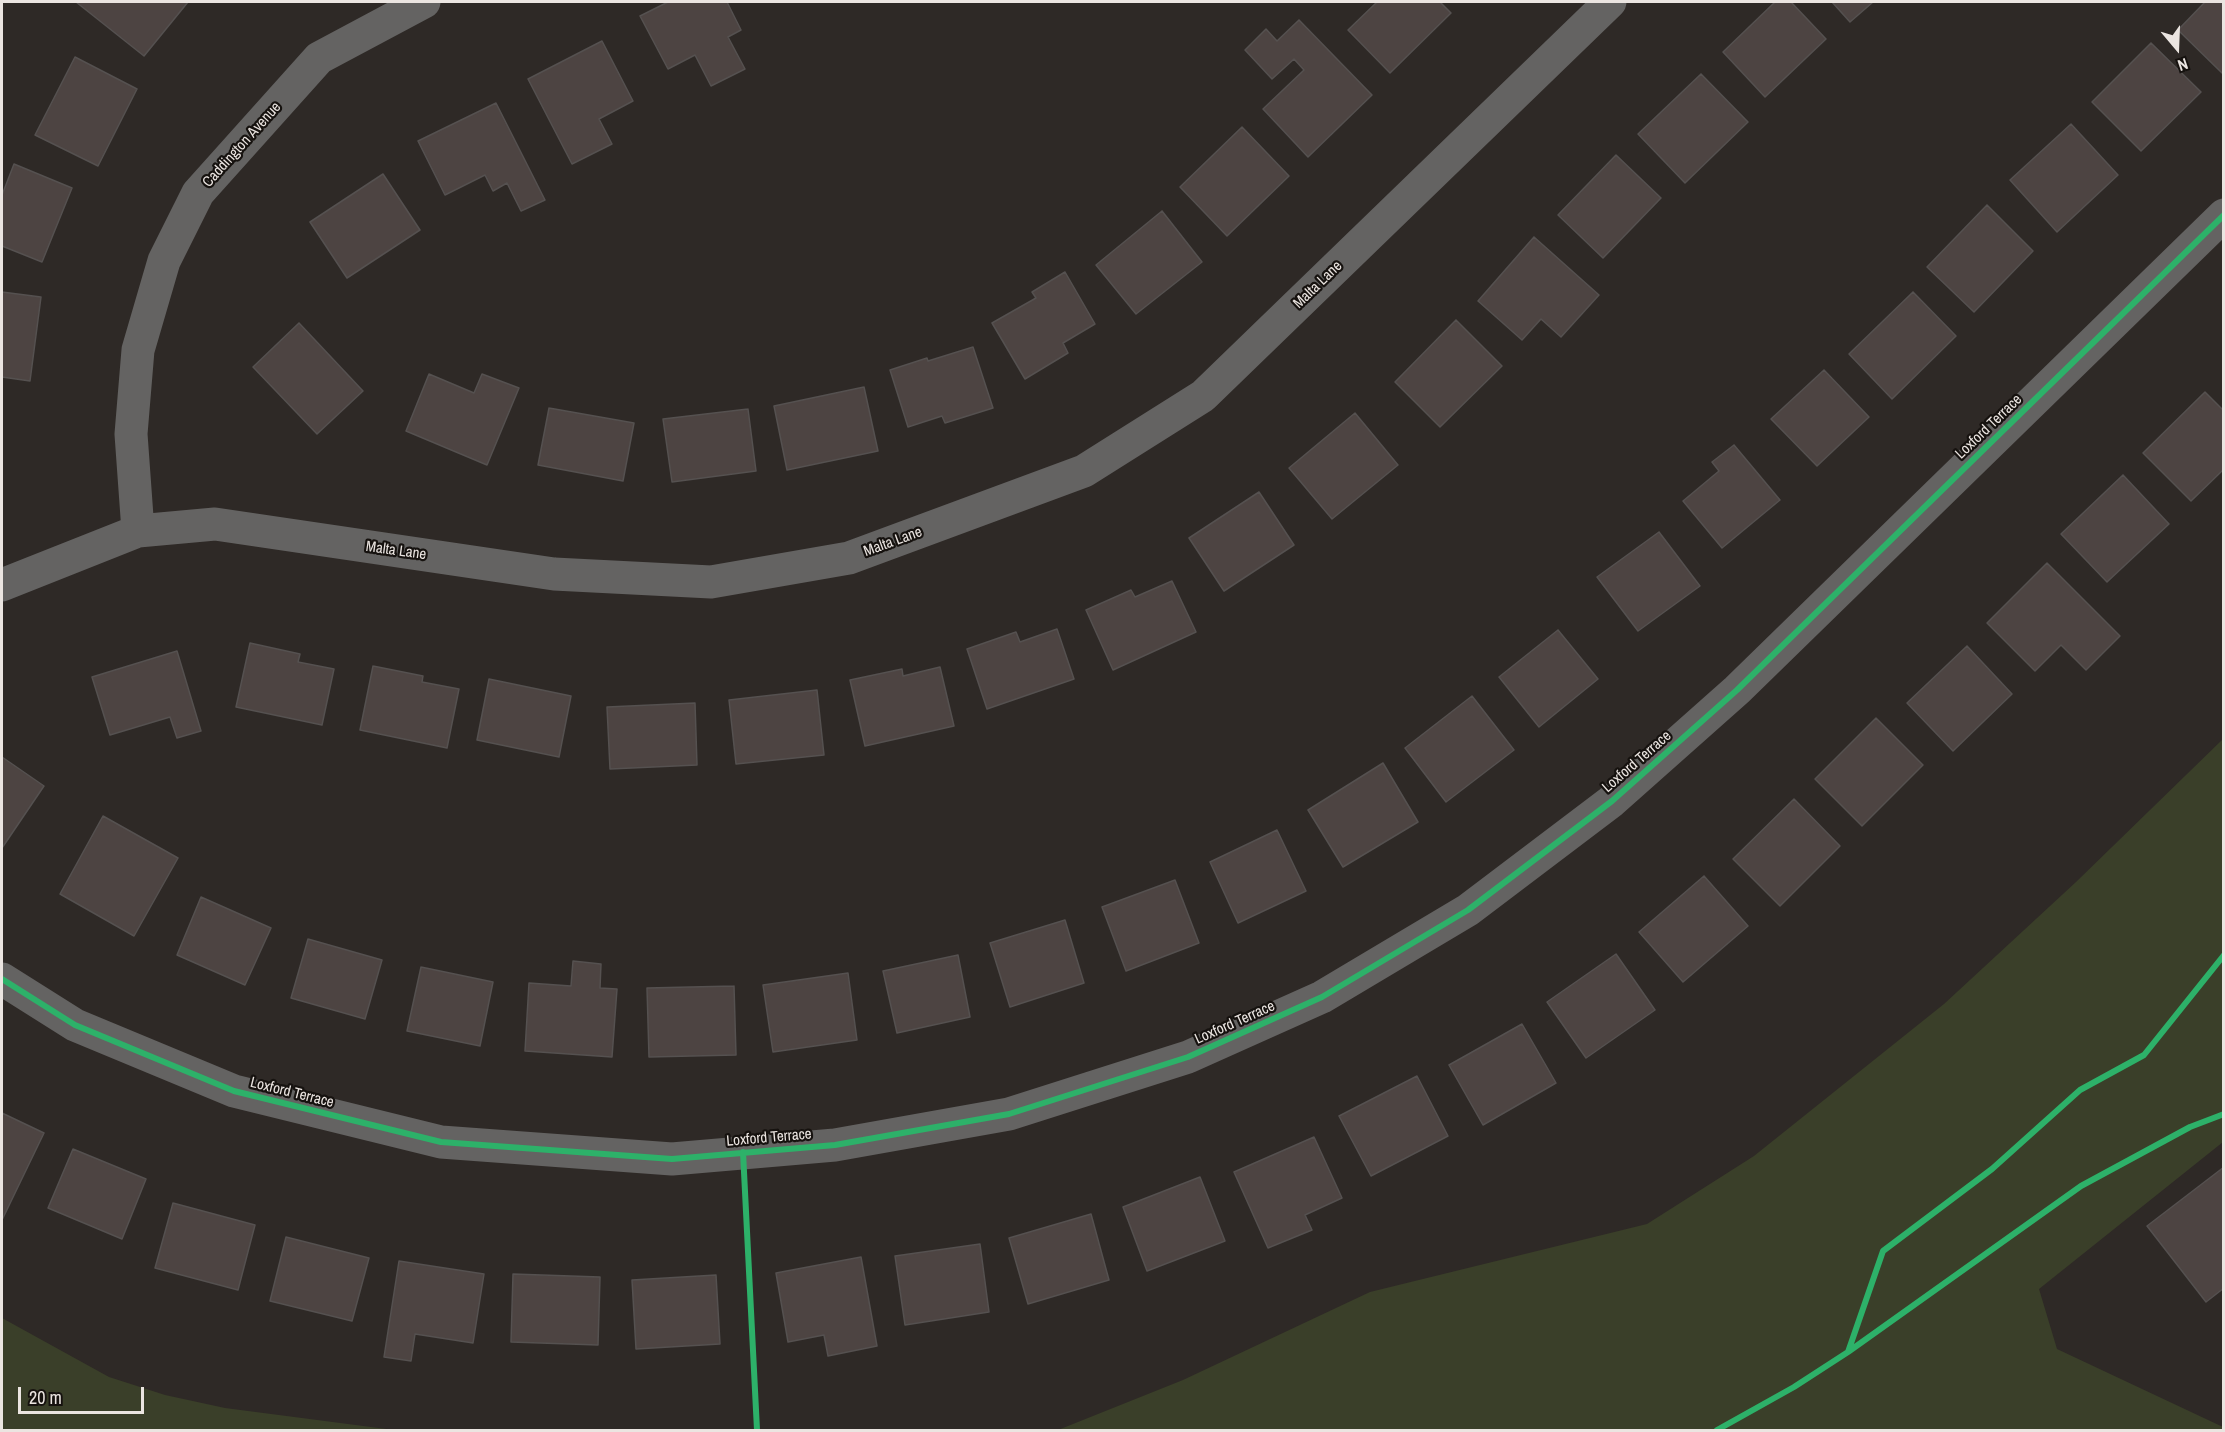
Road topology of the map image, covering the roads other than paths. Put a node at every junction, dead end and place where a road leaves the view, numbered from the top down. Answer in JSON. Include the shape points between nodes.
{"nodes":[{"id":1,"x":424,"y":2,"type":"edge"},
{"id":2,"x":1610,"y":2,"type":"edge"},
{"id":3,"x":2223,"y":215,"type":"edge"},
{"id":4,"x":138,"y":531,"type":"junction"},
{"id":5,"x":2,"y":585,"type":"edge"},
{"id":6,"x":2,"y":979,"type":"edge"}],
"edges":[{"from":1,"to":4,"type":"street","name":"Caddington Avenue","via":[[319,58],[198,193],[164,261],[138,350],[131,434]]},
{"from":2,"to":4,"type":"street","name":"Malta Lane","via":[[1203,396],[1084,471],[849,558],[711,582],[554,574],[215,524]]},
{"from":3,"to":6,"type":"street","name":"Loxford Terrace","via":[[1737,690],[1612,801],[1468,910],[1322,997],[1188,1057],[1009,1113],[835,1145],[672,1159],[441,1142],[234,1091],[75,1025]]},
{"from":4,"to":5,"type":"street","name":"Malta Lane"}]}
